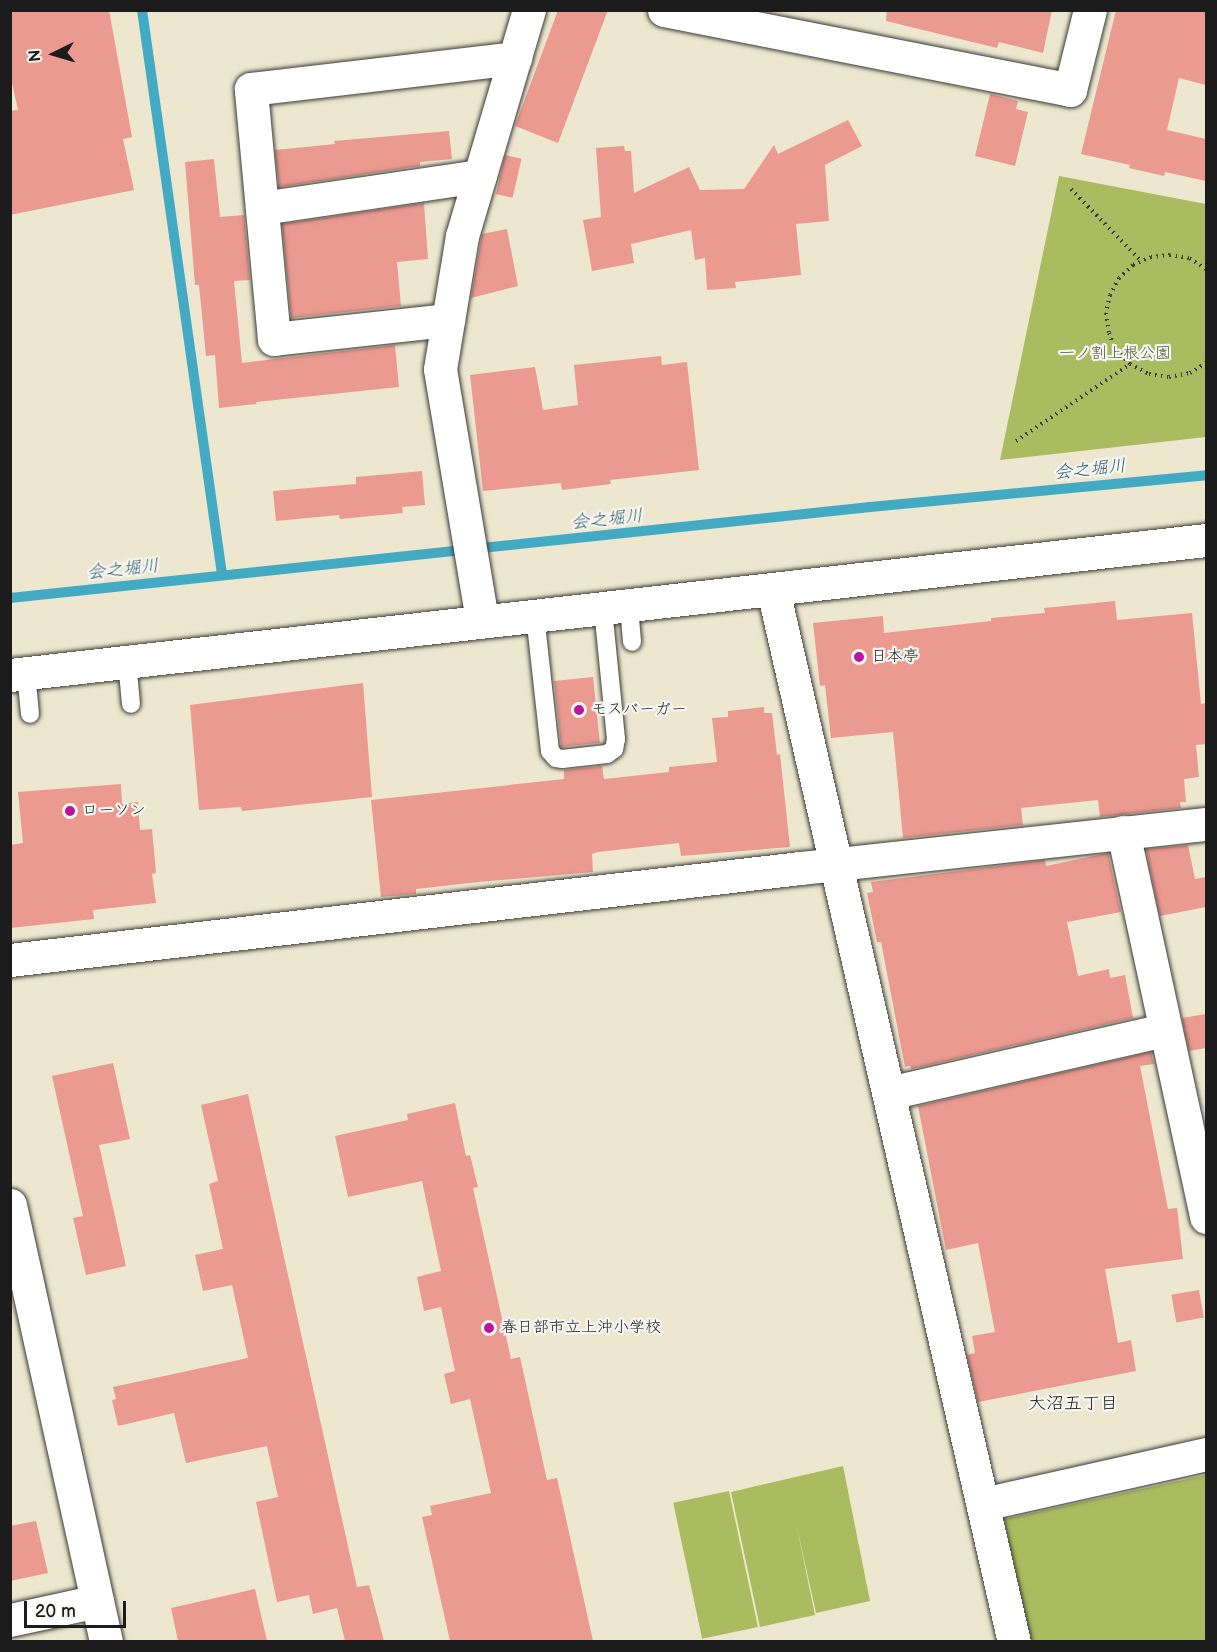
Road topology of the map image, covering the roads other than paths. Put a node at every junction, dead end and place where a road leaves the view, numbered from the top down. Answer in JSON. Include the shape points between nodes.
{"nodes":[{"id":1,"x":529,"y":10,"type":"edge"},
{"id":2,"x":664,"y":10,"type":"edge"},
{"id":3,"x":1090,"y":10,"type":"edge"},
{"id":4,"x":514,"y":58,"type":"junction"},
{"id":5,"x":480,"y":177,"type":"junction"},
{"id":6,"x":262,"y":208,"type":"junction"},
{"id":7,"x":448,"y":321,"type":"junction"},
{"id":8,"x":1206,"y":540,"type":"edge"},
{"id":9,"x":774,"y":590,"type":"junction"},
{"id":10,"x":616,"y":608,"type":"junction"},
{"id":11,"x":535,"y":615,"type":"junction"},
{"id":12,"x":482,"y":620,"type":"junction"},
{"id":13,"x":632,"y":642,"type":"dead end"},
{"id":14,"x":127,"y":661,"type":"junction"},
{"id":15,"x":18,"y":674,"type":"edge"},
{"id":16,"x":131,"y":704,"type":"dead end"},
{"id":17,"x":30,"y":714,"type":"dead end"},
{"id":18,"x":1206,"y":824,"type":"edge"},
{"id":19,"x":1123,"y":832,"type":"junction"},
{"id":20,"x":837,"y":864,"type":"junction"},
{"id":21,"x":10,"y":960,"type":"edge"},
{"id":22,"x":1165,"y":1030,"type":"junction"},
{"id":23,"x":889,"y":1093,"type":"junction"},
{"id":24,"x":10,"y":1205,"type":"edge"},
{"id":25,"x":1206,"y":1217,"type":"edge"},
{"id":26,"x":1206,"y":1454,"type":"edge"},
{"id":27,"x":983,"y":1504,"type":"junction"},
{"id":28,"x":97,"y":1601,"type":"junction"},
{"id":29,"x":10,"y":1620,"type":"edge"},
{"id":30,"x":106,"y":1641,"type":"edge"},
{"id":31,"x":1014,"y":1641,"type":"edge"}],
"edges":[{"from":1,"to":4,"type":"street"},
{"from":2,"to":3,"type":"street","via":[[1070,90]]},
{"from":4,"to":5,"type":"street"},
{"from":4,"to":6,"type":"street","via":[[251,89]]},
{"from":5,"to":6,"type":"street"},
{"from":5,"to":7,"type":"street","via":[[462,236]]},
{"from":6,"to":7,"type":"street","via":[[274,339]]},
{"from":7,"to":12,"type":"street","via":[[440,369]]},
{"from":8,"to":9,"type":"street"},
{"from":9,"to":10,"type":"street"},
{"from":9,"to":20,"type":"street"},
{"from":10,"to":11,"type":"street"},
{"from":10,"to":11,"type":"lane","via":[[614,749],[607,754],[562,759],[550,752]]},
{"from":10,"to":13,"type":"lane"},
{"from":11,"to":12,"type":"street"},
{"from":12,"to":14,"type":"street"},
{"from":14,"to":15,"type":"street"},
{"from":14,"to":16,"type":"lane"},
{"from":15,"to":17,"type":"lane"},
{"from":18,"to":19,"type":"street"},
{"from":19,"to":20,"type":"street"},
{"from":19,"to":22,"type":"street"},
{"from":20,"to":21,"type":"street"},
{"from":20,"to":23,"type":"street"},
{"from":22,"to":23,"type":"street"},
{"from":22,"to":25,"type":"street"},
{"from":23,"to":27,"type":"street"},
{"from":24,"to":28,"type":"street"},
{"from":26,"to":27,"type":"street"},
{"from":27,"to":31,"type":"street"},
{"from":28,"to":29,"type":"street"},
{"from":28,"to":30,"type":"street"}]}
